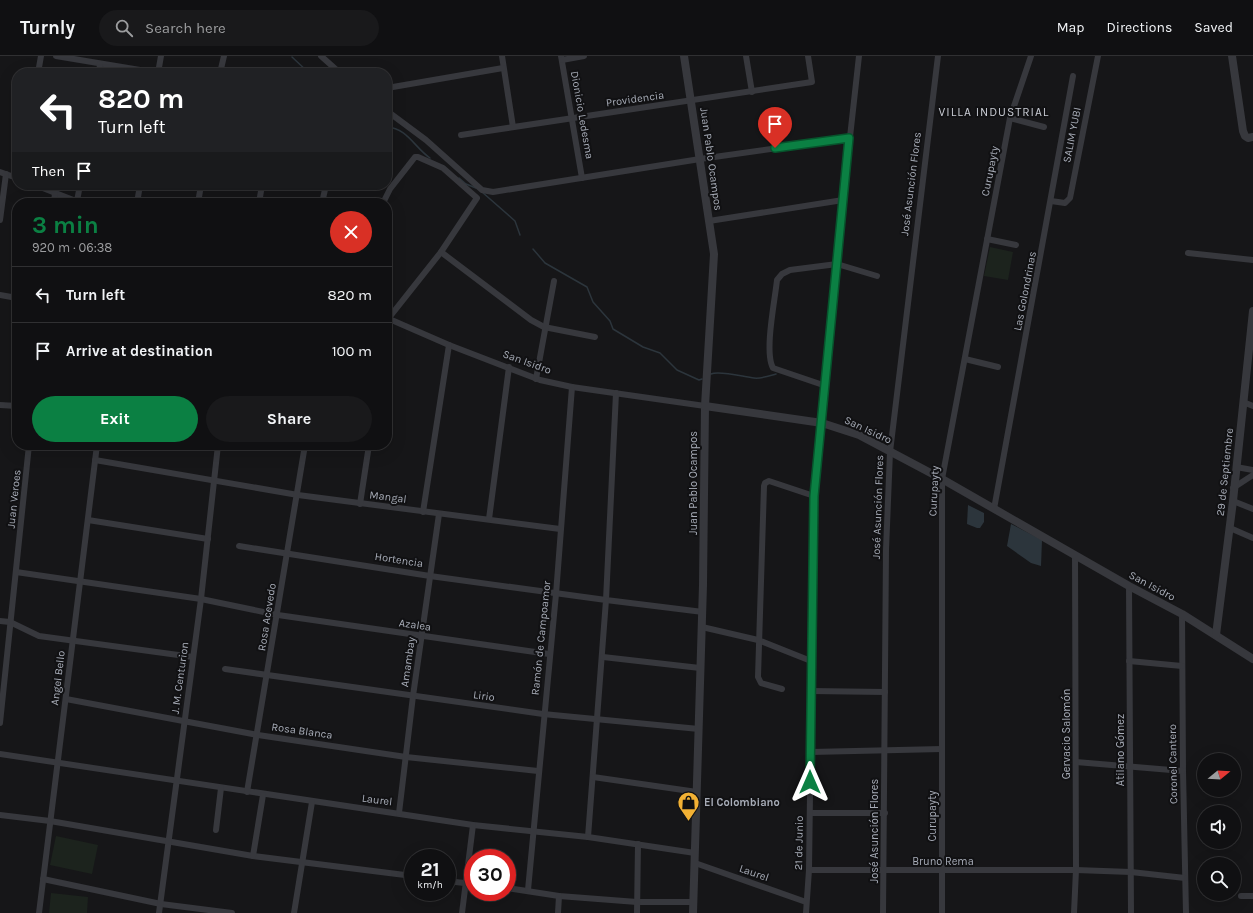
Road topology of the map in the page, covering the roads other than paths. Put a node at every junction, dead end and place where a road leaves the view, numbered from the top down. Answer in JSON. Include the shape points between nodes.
{"nodes":[{"id":1,"x":41,"y":56,"type":"edge"},
{"id":2,"x":56,"y":56,"type":"edge"},
{"id":3,"x":161,"y":56,"type":"edge"},
{"id":4,"x":224,"y":56,"type":"edge"},
{"id":5,"x":321,"y":56,"type":"edge"},
{"id":6,"x":502,"y":56,"type":"edge"},
{"id":7,"x":584,"y":56,"type":"edge"},
{"id":8,"x":684,"y":56,"type":"edge"},
{"id":9,"x":746,"y":56,"type":"edge"},
{"id":10,"x":808,"y":56,"type":"edge"},
{"id":11,"x":859,"y":56,"type":"edge"},
{"id":12,"x":938,"y":56,"type":"edge"},
{"id":13,"x":1030,"y":56,"type":"edge"},
{"id":14,"x":1098,"y":56,"type":"edge"},
{"id":15,"x":1232,"y":56,"type":"edge"},
{"id":16,"x":562,"y":58,"type":"edge"},
{"id":17,"x":100,"y":64,"type":"junction"},
{"id":18,"x":39,"y":68,"type":"edge"},
{"id":19,"x":100,"y":68,"type":"edge"},
{"id":20,"x":126,"y":68,"type":"edge"},
{"id":21,"x":159,"y":68,"type":"edge"},
{"id":22,"x":221,"y":68,"type":"edge"},
{"id":23,"x":334,"y":68,"type":"edge"},
{"id":24,"x":503,"y":68,"type":"junction"},
{"id":25,"x":1073,"y":76,"type":"dead end"},
{"id":26,"x":392,"y":87,"type":"edge"},
{"id":27,"x":752,"y":92,"type":"junction"},
{"id":28,"x":691,"y":101,"type":"junction"},
{"id":29,"x":392,"y":115,"type":"edge"},
{"id":30,"x":572,"y":118,"type":"junction"},
{"id":31,"x":1010,"y":118,"type":"junction"},
{"id":32,"x":513,"y":127,"type":"junction"},
{"id":33,"x":1044,"y":127,"type":"dead end"},
{"id":34,"x":461,"y":135,"type":"dead end"},
{"id":35,"x":1253,"y":137,"type":"edge"},
{"id":36,"x":849,"y":138,"type":"junction"},
{"id":37,"x":700,"y":159,"type":"junction"},
{"id":38,"x":3,"y":173,"type":"edge"},
{"id":39,"x":582,"y":178,"type":"junction"},
{"id":40,"x":392,"y":186,"type":"edge"},
{"id":41,"x":48,"y":190,"type":"edge"},
{"id":42,"x":55,"y":193,"type":"junction"},
{"id":43,"x":54,"y":198,"type":"edge"},
{"id":44,"x":68,"y":198,"type":"edge"},
{"id":45,"x":843,"y":200,"type":"junction"},
{"id":46,"x":1051,"y":201,"type":"junction"},
{"id":47,"x":0,"y":220,"type":"edge"},
{"id":48,"x":709,"y":221,"type":"junction"},
{"id":49,"x":987,"y":239,"type":"junction"},
{"id":50,"x":1016,"y":245,"type":"dead end"},
{"id":51,"x":441,"y":252,"type":"junction"},
{"id":52,"x":1188,"y":253,"type":"dead end"},
{"id":53,"x":1253,"y":260,"type":"edge"},
{"id":54,"x":837,"y":264,"type":"junction"},
{"id":55,"x":877,"y":276,"type":"dead end"},
{"id":56,"x":554,"y":281,"type":"dead end"},
{"id":57,"x":0,"y":295,"type":"edge"},
{"id":58,"x":12,"y":297,"type":"edge"},
{"id":59,"x":1253,"y":312,"type":"edge"},
{"id":60,"x":392,"y":313,"type":"edge"},
{"id":61,"x":392,"y":320,"type":"edge"},
{"id":62,"x":544,"y":327,"type":"junction"},
{"id":63,"x":595,"y":337,"type":"dead end"},
{"id":64,"x":449,"y":345,"type":"junction"},
{"id":65,"x":965,"y":359,"type":"junction"},
{"id":66,"x":509,"y":367,"type":"junction"},
{"id":67,"x":998,"y":367,"type":"dead end"},
{"id":68,"x":1250,"y":367,"type":"edge"},
{"id":69,"x":536,"y":379,"type":"junction"},
{"id":70,"x":826,"y":386,"type":"junction"},
{"id":71,"x":572,"y":387,"type":"junction"},
{"id":72,"x":616,"y":393,"type":"junction"},
{"id":73,"x":1243,"y":402,"type":"junction"},
{"id":74,"x":0,"y":405,"type":"edge"},
{"id":75,"x":12,"y":406,"type":"edge"},
{"id":76,"x":705,"y":406,"type":"junction"},
{"id":77,"x":1253,"y":406,"type":"edge"},
{"id":78,"x":822,"y":423,"type":"junction"},
{"id":79,"x":28,"y":450,"type":"edge"},
{"id":80,"x":96,"y":450,"type":"edge"},
{"id":81,"x":217,"y":450,"type":"edge"},
{"id":82,"x":304,"y":450,"type":"edge"},
{"id":83,"x":368,"y":450,"type":"edge"},
{"id":84,"x":890,"y":452,"type":"junction"},
{"id":85,"x":95,"y":460,"type":"junction"},
{"id":86,"x":1236,"y":467,"type":"junction"},
{"id":87,"x":1253,"y":470,"type":"edge"},
{"id":88,"x":1253,"y":475,"type":"edge"},
{"id":89,"x":942,"y":479,"type":"junction"},
{"id":90,"x":214,"y":480,"type":"junction"},
{"id":91,"x":1233,"y":488,"type":"junction"},
{"id":92,"x":298,"y":495,"type":"junction"},
{"id":93,"x":814,"y":496,"type":"junction"},
{"id":94,"x":1233,"y":501,"type":"junction"},
{"id":95,"x":360,"y":504,"type":"junction"},
{"id":96,"x":994,"y":508,"type":"junction"},
{"id":97,"x":1253,"y":509,"type":"edge"},
{"id":98,"x":423,"y":512,"type":"junction"},
{"id":99,"x":439,"y":514,"type":"junction"},
{"id":100,"x":489,"y":519,"type":"junction"},
{"id":101,"x":88,"y":520,"type":"junction"},
{"id":102,"x":1230,"y":528,"type":"junction"},
{"id":103,"x":560,"y":529,"type":"junction"},
{"id":104,"x":1253,"y":538,"type":"edge"},
{"id":105,"x":208,"y":539,"type":"junction"},
{"id":106,"x":239,"y":546,"type":"dead end"},
{"id":107,"x":287,"y":553,"type":"junction"},
{"id":108,"x":1075,"y":555,"type":"junction"},
{"id":109,"x":16,"y":572,"type":"junction"},
{"id":110,"x":430,"y":576,"type":"junction"},
{"id":111,"x":80,"y":580,"type":"junction"},
{"id":112,"x":1129,"y":586,"type":"junction"},
{"id":113,"x":556,"y":594,"type":"junction"},
{"id":114,"x":201,"y":599,"type":"junction"},
{"id":115,"x":606,"y":600,"type":"junction"},
{"id":116,"x":702,"y":612,"type":"junction"},
{"id":117,"x":1182,"y":614,"type":"junction"},
{"id":118,"x":278,"y":615,"type":"junction"},
{"id":119,"x":0,"y":621,"type":"edge"},
{"id":120,"x":10,"y":622,"type":"junction"},
{"id":121,"x":702,"y":627,"type":"junction"},
{"id":122,"x":1216,"y":635,"type":"junction"},
{"id":123,"x":422,"y":636,"type":"junction"},
{"id":124,"x":758,"y":640,"type":"junction"},
{"id":125,"x":73,"y":641,"type":"junction"},
{"id":126,"x":549,"y":654,"type":"junction"},
{"id":127,"x":193,"y":657,"type":"junction"},
{"id":128,"x":603,"y":657,"type":"junction"},
{"id":129,"x":1253,"y":659,"type":"edge"},
{"id":130,"x":811,"y":661,"type":"junction"},
{"id":131,"x":1129,"y":662,"type":"junction"},
{"id":132,"x":1182,"y":666,"type":"junction"},
{"id":133,"x":700,"y":668,"type":"junction"},
{"id":134,"x":225,"y":669,"type":"dead end"},
{"id":135,"x":268,"y":675,"type":"junction"},
{"id":136,"x":782,"y":689,"type":"dead end"},
{"id":137,"x":811,"y":691,"type":"junction"},
{"id":138,"x":885,"y":692,"type":"junction"},
{"id":139,"x":413,"y":696,"type":"junction"},
{"id":140,"x":66,"y":699,"type":"junction"},
{"id":141,"x":543,"y":714,"type":"junction"},
{"id":142,"x":598,"y":718,"type":"junction"},
{"id":143,"x":0,"y":723,"type":"edge"},
{"id":144,"x":184,"y":723,"type":"junction"},
{"id":145,"x":699,"y":729,"type":"junction"},
{"id":146,"x":258,"y":735,"type":"junction"},
{"id":147,"x":942,"y":750,"type":"junction"},
{"id":148,"x":810,"y":752,"type":"junction"},
{"id":149,"x":885,"y":752,"type":"junction"},
{"id":150,"x":0,"y":754,"type":"edge"},
{"id":151,"x":406,"y":757,"type":"junction"},
{"id":152,"x":1076,"y":762,"type":"junction"},
{"id":153,"x":58,"y":763,"type":"junction"},
{"id":154,"x":1129,"y":766,"type":"junction"},
{"id":155,"x":538,"y":771,"type":"junction"},
{"id":156,"x":1183,"y":771,"type":"junction"},
{"id":157,"x":593,"y":778,"type":"junction"},
{"id":158,"x":177,"y":781,"type":"junction"},
{"id":159,"x":221,"y":788,"type":"junction"},
{"id":160,"x":247,"y":792,"type":"junction"},
{"id":161,"x":697,"y":792,"type":"junction"},
{"id":162,"x":263,"y":795,"type":"junction"},
{"id":163,"x":312,"y":802,"type":"junction"},
{"id":164,"x":399,"y":813,"type":"junction"},
{"id":165,"x":810,"y":813,"type":"junction"},
{"id":166,"x":885,"y":813,"type":"junction"},
{"id":167,"x":0,"y":815,"type":"edge"},
{"id":168,"x":50,"y":821,"type":"junction"},
{"id":169,"x":473,"y":825,"type":"junction"},
{"id":170,"x":216,"y":830,"type":"dead end"},
{"id":171,"x":534,"y":832,"type":"junction"},
{"id":172,"x":588,"y":837,"type":"junction"},
{"id":173,"x":169,"y":842,"type":"junction"},
{"id":174,"x":638,"y":844,"type":"junction"},
{"id":175,"x":470,"y":849,"type":"edge"},
{"id":176,"x":695,"y":853,"type":"junction"},
{"id":177,"x":253,"y":856,"type":"junction"},
{"id":178,"x":302,"y":861,"type":"junction"},
{"id":179,"x":695,"y":863,"type":"junction"},
{"id":180,"x":809,"y":870,"type":"junction"},
{"id":181,"x":1076,"y":870,"type":"junction"},
{"id":182,"x":885,"y":871,"type":"junction"},
{"id":183,"x":942,"y":871,"type":"junction"},
{"id":184,"x":1131,"y":872,"type":"junction"},
{"id":185,"x":404,"y":875,"type":"edge"},
{"id":186,"x":1185,"y":878,"type":"junction"},
{"id":187,"x":43,"y":879,"type":"junction"},
{"id":188,"x":516,"y":889,"type":"edge"},
{"id":189,"x":528,"y":890,"type":"junction"},
{"id":190,"x":559,"y":896,"type":"junction"},
{"id":191,"x":1241,"y":896,"type":"dead end"},
{"id":192,"x":1253,"y":896,"type":"edge"},
{"id":193,"x":464,"y":898,"type":"edge"},
{"id":194,"x":637,"y":902,"type":"junction"},
{"id":195,"x":694,"y":902,"type":"junction"},
{"id":196,"x":806,"y":902,"type":"junction"},
{"id":197,"x":161,"y":904,"type":"junction"},
{"id":198,"x":39,"y":913,"type":"edge"},
{"id":199,"x":160,"y":913,"type":"edge"},
{"id":200,"x":232,"y":913,"type":"edge"},
{"id":201,"x":294,"y":913,"type":"edge"},
{"id":202,"x":462,"y":913,"type":"edge"},
{"id":203,"x":558,"y":913,"type":"edge"},
{"id":204,"x":637,"y":913,"type":"edge"},
{"id":205,"x":693,"y":913,"type":"edge"},
{"id":206,"x":806,"y":913,"type":"edge"},
{"id":207,"x":883,"y":913,"type":"edge"},
{"id":208,"x":942,"y":913,"type":"edge"},
{"id":209,"x":1074,"y":913,"type":"edge"},
{"id":210,"x":1131,"y":913,"type":"edge"},
{"id":211,"x":1186,"y":913,"type":"edge"}],
"edges":[{"from":1,"to":18,"type":"street"},
{"from":2,"to":17,"type":"street"},
{"from":3,"to":21,"type":"street"},
{"from":4,"to":22,"type":"street"},
{"from":5,"to":23,"type":"street"},
{"from":6,"to":24,"type":"street"},
{"from":7,"to":16,"type":"street"},
{"from":8,"to":28,"type":"street","name":"Juan Pablo Ocampos"},
{"from":9,"to":27,"type":"street"},
{"from":10,"to":27,"type":"street","name":"Providencia","via":[[812,82]]},
{"from":11,"to":36,"type":"street","name":"21 de Junio"},
{"from":12,"to":84,"type":"street","name":"José Asunción Flores"},
{"from":13,"to":31,"type":"street","name":"Curupayty"},
{"from":14,"to":46,"type":"street","name":"SALIM YUBI","via":[[1070,198],[1065,203]]},
{"from":15,"to":35,"type":"street","via":[[1243,131],[1248,138]]},
{"from":16,"to":30,"type":"street","name":"Dionicio Ledesma"},
{"from":17,"to":19,"type":"street"},
{"from":17,"to":20,"type":"street"},
{"from":24,"to":26,"type":"street"},
{"from":24,"to":32,"type":"street"},
{"from":25,"to":46,"type":"street","name":"Las Golondrinas"},
{"from":27,"to":28,"type":"street","name":"Providencia"},
{"from":28,"to":30,"type":"street","name":"Providencia"},
{"from":28,"to":37,"type":"street","name":"Juan Pablo Ocampos"},
{"from":29,"to":39,"type":"street","via":[[426,140],[485,192],[527,188]]},
{"from":30,"to":32,"type":"street","name":"Providencia"},
{"from":30,"to":39,"type":"street","name":"Dionicio Ledesma"},
{"from":31,"to":33,"type":"street"},
{"from":31,"to":49,"type":"street","name":"Curupayty"},
{"from":32,"to":34,"type":"street","name":"Providencia"},
{"from":36,"to":37,"type":"street"},
{"from":36,"to":45,"type":"street","name":"21 de Junio"},
{"from":37,"to":39,"type":"street"},
{"from":37,"to":48,"type":"street","name":"Juan Pablo Ocampos"},
{"from":38,"to":47,"type":"street"},
{"from":40,"to":51,"type":"street","via":[[415,157],[418,157],[443,168],[476,196],[477,201]]},
{"from":41,"to":42,"type":"street"},
{"from":42,"to":43,"type":"street"},
{"from":42,"to":44,"type":"street"},
{"from":45,"to":48,"type":"street"},
{"from":45,"to":54,"type":"street","name":"21 de Junio"},
{"from":46,"to":96,"type":"street","name":"Las Golondrinas"},
{"from":48,"to":76,"type":"street","name":"Juan Pablo Ocampos","via":[[714,254]]},
{"from":49,"to":50,"type":"street"},
{"from":49,"to":65,"type":"street","name":"Curupayty"},
{"from":51,"to":60,"type":"street"},
{"from":51,"to":62,"type":"street"},
{"from":52,"to":53,"type":"street"},
{"from":54,"to":55,"type":"street"},
{"from":54,"to":70,"type":"street","name":"21 de Junio"},
{"from":54,"to":70,"type":"street","via":[[790,270],[777,280],[769,351],[773,368]]},
{"from":56,"to":62,"type":"street"},
{"from":57,"to":58,"type":"street"},
{"from":59,"to":68,"type":"street","name":"29 de Septiembre"},
{"from":61,"to":64,"type":"street","name":"San Isidro"},
{"from":62,"to":63,"type":"street"},
{"from":62,"to":69,"type":"street"},
{"from":64,"to":66,"type":"street","name":"San Isidro"},
{"from":64,"to":98,"type":"street"},
{"from":65,"to":67,"type":"street"},
{"from":65,"to":89,"type":"street","name":"Curupayty"},
{"from":66,"to":69,"type":"street","name":"San Isidro"},
{"from":66,"to":100,"type":"street"},
{"from":68,"to":73,"type":"street","name":"29 de Septiembre"},
{"from":69,"to":71,"type":"street","name":"San Isidro"},
{"from":70,"to":78,"type":"street","name":"21 de Junio"},
{"from":71,"to":72,"type":"street","name":"San Isidro"},
{"from":71,"to":103,"type":"street","name":"Ramón de Campoamor"},
{"from":72,"to":76,"type":"street","name":"San Isidro"},
{"from":72,"to":115,"type":"street"},
{"from":73,"to":77,"type":"street"},
{"from":73,"to":86,"type":"street","name":"29 de Septiembre"},
{"from":74,"to":75,"type":"street"},
{"from":76,"to":78,"type":"street","name":"San Isidro"},
{"from":76,"to":116,"type":"street","name":"Juan Pablo Ocampos"},
{"from":78,"to":84,"type":"street","name":"San Isidro","via":[[859,435]]},
{"from":78,"to":93,"type":"street","name":"21 de Junio"},
{"from":79,"to":109,"type":"street","name":"Juan Veroes"},
{"from":80,"to":85,"type":"street","name":"Angel Bello"},
{"from":81,"to":90,"type":"street","name":"J. M. Centurion"},
{"from":82,"to":92,"type":"street","name":"Rosa Acevedo"},
{"from":83,"to":95,"type":"street"},
{"from":84,"to":89,"type":"street","name":"San Isidro"},
{"from":84,"to":138,"type":"street","name":"José Asunción Flores"},
{"from":85,"to":90,"type":"street","name":"Mangal"},
{"from":85,"to":101,"type":"street","name":"Angel Bello"},
{"from":86,"to":87,"type":"street"},
{"from":86,"to":91,"type":"street","name":"29 de Septiembre"},
{"from":88,"to":91,"type":"street"},
{"from":89,"to":96,"type":"street","name":"San Isidro"},
{"from":89,"to":147,"type":"street","name":"Curupayty"},
{"from":90,"to":92,"type":"street","name":"Mangal"},
{"from":90,"to":105,"type":"street","name":"J. M. Centurion"},
{"from":91,"to":94,"type":"street","name":"29 de Septiembre"},
{"from":92,"to":95,"type":"street","name":"Mangal"},
{"from":92,"to":107,"type":"street","name":"Rosa Acevedo"},
{"from":93,"to":124,"type":"street","via":[[769,481],[765,483]]},
{"from":93,"to":130,"type":"street","name":"21 de Junio"},
{"from":94,"to":97,"type":"street"},
{"from":94,"to":102,"type":"street","name":"29 de Septiembre"},
{"from":95,"to":98,"type":"street","name":"Mangal"},
{"from":96,"to":108,"type":"street","name":"San Isidro"},
{"from":98,"to":99,"type":"street","name":"Mangal"},
{"from":99,"to":100,"type":"street","name":"Mangal"},
{"from":99,"to":110,"type":"street","name":"Amambay"},
{"from":100,"to":103,"type":"street","name":"Mangal"},
{"from":101,"to":105,"type":"street"},
{"from":101,"to":111,"type":"street","name":"Angel Bello"},
{"from":102,"to":104,"type":"street"},
{"from":102,"to":122,"type":"street","name":"29 de Septiembre"},
{"from":103,"to":113,"type":"street","name":"Ramón de Campoamor"},
{"from":105,"to":114,"type":"street","name":"J. M. Centurion"},
{"from":106,"to":107,"type":"street","name":"Hortencia"},
{"from":107,"to":110,"type":"street","name":"Hortencia"},
{"from":107,"to":118,"type":"street","name":"Rosa Acevedo"},
{"from":108,"to":112,"type":"street","name":"San Isidro"},
{"from":108,"to":152,"type":"street","name":"Gervacio Salomón"},
{"from":109,"to":111,"type":"street","name":"Azalea"},
{"from":109,"to":120,"type":"street","name":"Juan Veroes"},
{"from":110,"to":113,"type":"street","name":"Hortencia"},
{"from":110,"to":123,"type":"street","name":"Amambay"},
{"from":111,"to":114,"type":"street","name":"Azalea"},
{"from":111,"to":125,"type":"street","name":"Angel Bello"},
{"from":112,"to":117,"type":"street","name":"San Isidro"},
{"from":112,"to":131,"type":"street","name":"Atilano Gómez"},
{"from":113,"to":115,"type":"street","name":"Hortencia"},
{"from":113,"to":126,"type":"street","name":"Ramón de Campoamor"},
{"from":114,"to":118,"type":"street","name":"Azalea"},
{"from":114,"to":127,"type":"street","name":"J. M. Centurion"},
{"from":115,"to":116,"type":"street","name":"Hortencia"},
{"from":115,"to":128,"type":"street"},
{"from":116,"to":121,"type":"street","name":"Juan Pablo Ocampos"},
{"from":117,"to":122,"type":"street","name":"San Isidro"},
{"from":117,"to":132,"type":"street","name":"Coronel Cantero"},
{"from":118,"to":123,"type":"street","name":"Azalea"},
{"from":118,"to":135,"type":"street","name":"Rosa Acevedo"},
{"from":119,"to":120,"type":"street"},
{"from":120,"to":125,"type":"street","via":[[39,636]]},
{"from":120,"to":143,"type":"street","name":"Juan Veroes"},
{"from":121,"to":124,"type":"street"},
{"from":121,"to":133,"type":"street","name":"Juan Pablo Ocampos"},
{"from":122,"to":129,"type":"street","name":"San Isidro"},
{"from":123,"to":126,"type":"street","name":"Azalea"},
{"from":123,"to":139,"type":"street","name":"Amambay"},
{"from":124,"to":130,"type":"street"},
{"from":124,"to":136,"type":"street","via":[[759,681]]},
{"from":125,"to":127,"type":"street"},
{"from":125,"to":140,"type":"street","name":"Angel Bello"},
{"from":126,"to":141,"type":"street","name":"Ramón de Campoamor"},
{"from":127,"to":144,"type":"street","name":"J. M. Centurion"},
{"from":128,"to":133,"type":"street"},
{"from":128,"to":142,"type":"street"},
{"from":130,"to":137,"type":"street","name":"21 de Junio"},
{"from":131,"to":132,"type":"street"},
{"from":131,"to":154,"type":"street","name":"Atilano Gómez"},
{"from":132,"to":156,"type":"street","name":"Coronel Cantero"},
{"from":133,"to":145,"type":"street","name":"Juan Pablo Ocampos"},
{"from":134,"to":135,"type":"street","name":"Lirio"},
{"from":135,"to":139,"type":"street","name":"Lirio"},
{"from":135,"to":146,"type":"street","name":"Rosa Acevedo"},
{"from":137,"to":138,"type":"street"},
{"from":137,"to":148,"type":"street","name":"21 de Junio"},
{"from":138,"to":149,"type":"street","name":"José Asunción Flores"},
{"from":139,"to":141,"type":"street","name":"Lirio"},
{"from":139,"to":151,"type":"street","name":"Amambay"},
{"from":140,"to":144,"type":"street","name":"Rosa Blanca"},
{"from":140,"to":153,"type":"street","name":"Angel Bello"},
{"from":141,"to":142,"type":"street","name":"Lirio"},
{"from":141,"to":155,"type":"street","name":"Ramón de Campoamor"},
{"from":142,"to":145,"type":"street","name":"Lirio"},
{"from":142,"to":157,"type":"street"},
{"from":144,"to":146,"type":"street","name":"Rosa Blanca"},
{"from":144,"to":158,"type":"street","name":"J. M. Centurion"},
{"from":145,"to":161,"type":"street","name":"Juan Pablo Ocampos"},
{"from":146,"to":151,"type":"street","name":"Rosa Blanca"},
{"from":146,"to":160,"type":"street","name":"Rosa Acevedo"},
{"from":147,"to":149,"type":"street"},
{"from":147,"to":183,"type":"street","name":"Curupayty"},
{"from":148,"to":149,"type":"street"},
{"from":148,"to":165,"type":"street","name":"21 de Junio"},
{"from":149,"to":166,"type":"street","name":"José Asunción Flores"},
{"from":150,"to":153,"type":"street","name":"Laurel"},
{"from":151,"to":155,"type":"street","name":"Rosa Blanca"},
{"from":151,"to":164,"type":"street","name":"Amambay"},
{"from":152,"to":154,"type":"street"},
{"from":152,"to":181,"type":"street","name":"Gervacio Salomón"},
{"from":153,"to":158,"type":"street","name":"Laurel"},
{"from":153,"to":168,"type":"street","name":"Angel Bello"},
{"from":154,"to":156,"type":"street"},
{"from":154,"to":184,"type":"street","name":"Atilano Gómez"},
{"from":155,"to":171,"type":"street","name":"Ramón de Campoamor"},
{"from":156,"to":186,"type":"street","name":"Coronel Cantero"},
{"from":157,"to":161,"type":"street"},
{"from":157,"to":172,"type":"street"},
{"from":158,"to":159,"type":"street","name":"Laurel"},
{"from":158,"to":173,"type":"street","name":"J. M. Centurion"},
{"from":159,"to":160,"type":"street","name":"Laurel"},
{"from":159,"to":170,"type":"street"},
{"from":160,"to":162,"type":"street","name":"Laurel"},
{"from":161,"to":176,"type":"street","name":"Juan Pablo Ocampos"},
{"from":162,"to":163,"type":"street","name":"Laurel"},
{"from":162,"to":177,"type":"street"},
{"from":163,"to":164,"type":"street","name":"Laurel"},
{"from":163,"to":178,"type":"street"},
{"from":164,"to":169,"type":"street","name":"Laurel"},
{"from":165,"to":166,"type":"street"},
{"from":165,"to":180,"type":"street","name":"21 de Junio"},
{"from":166,"to":182,"type":"street","name":"José Asunción Flores"},
{"from":167,"to":168,"type":"street"},
{"from":168,"to":173,"type":"street"},
{"from":168,"to":187,"type":"street","name":"Angel Bello"},
{"from":169,"to":171,"type":"street","name":"Laurel"},
{"from":169,"to":175,"type":"street"},
{"from":171,"to":172,"type":"street","name":"Laurel"},
{"from":171,"to":189,"type":"street","name":"Ramón de Campoamor"},
{"from":172,"to":174,"type":"street","name":"Laurel"},
{"from":173,"to":177,"type":"street"},
{"from":173,"to":197,"type":"street","name":"J. M. Centurion"},
{"from":174,"to":176,"type":"street","name":"Laurel"},
{"from":174,"to":194,"type":"street"},
{"from":176,"to":179,"type":"street","name":"Juan Pablo Ocampos"},
{"from":177,"to":178,"type":"street"},
{"from":178,"to":185,"type":"street"},
{"from":178,"to":201,"type":"street"},
{"from":179,"to":195,"type":"street","name":"Juan Pablo Ocampos"},
{"from":179,"to":196,"type":"street","name":"Laurel"},
{"from":180,"to":182,"type":"street","name":"Bruno Rema"},
{"from":180,"to":196,"type":"street","name":"21 de Junio"},
{"from":181,"to":183,"type":"street","name":"Bruno Rema"},
{"from":181,"to":184,"type":"street","name":"Bruno Rema"},
{"from":181,"to":209,"type":"street","name":"Gervacio Salomón"},
{"from":182,"to":183,"type":"street","name":"Bruno Rema"},
{"from":182,"to":207,"type":"street","name":"José Asunción Flores"},
{"from":183,"to":208,"type":"street","name":"Curupayty"},
{"from":184,"to":186,"type":"street","name":"Bruno Rema"},
{"from":184,"to":210,"type":"street","name":"Atilano Gómez"},
{"from":186,"to":211,"type":"street","name":"Coronel Cantero"},
{"from":187,"to":197,"type":"street"},
{"from":187,"to":198,"type":"street","name":"Angel Bello"},
{"from":188,"to":189,"type":"street"},
{"from":189,"to":190,"type":"street"},
{"from":190,"to":194,"type":"street"},
{"from":190,"to":203,"type":"street"},
{"from":191,"to":192,"type":"street"},
{"from":193,"to":202,"type":"street"},
{"from":194,"to":195,"type":"street"},
{"from":194,"to":204,"type":"street"},
{"from":195,"to":205,"type":"street","name":"Juan Pablo Ocampos"},
{"from":196,"to":206,"type":"street","name":"21 de Junio"},
{"from":197,"to":199,"type":"street","name":"J. M. Centurion"},
{"from":197,"to":200,"type":"street"}]}
